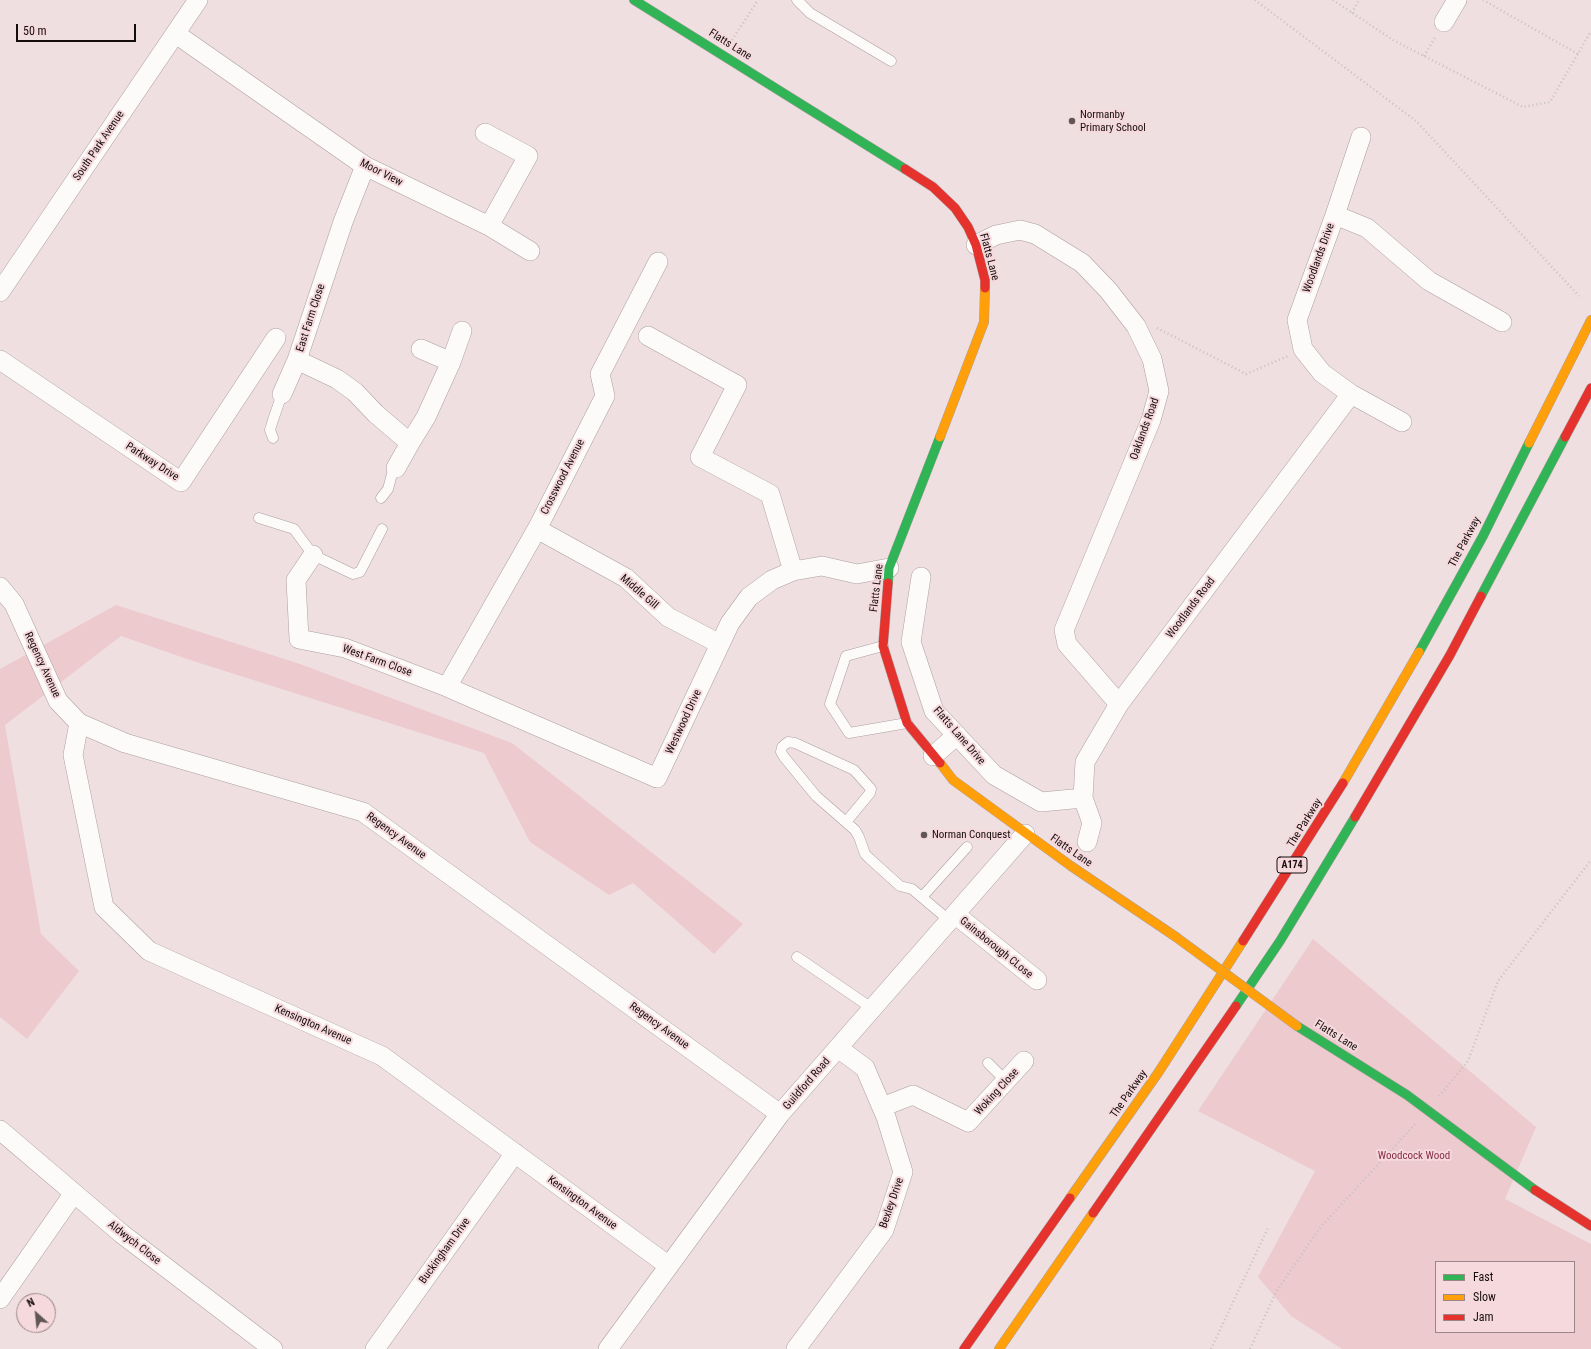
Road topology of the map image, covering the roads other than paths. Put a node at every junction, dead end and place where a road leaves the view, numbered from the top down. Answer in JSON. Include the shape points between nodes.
{"nodes":[{"id":1,"x":198,"y":0,"type":"edge"},
{"id":2,"x":634,"y":0,"type":"edge"},
{"id":3,"x":797,"y":0,"type":"edge"},
{"id":4,"x":1457,"y":0,"type":"edge"},
{"id":5,"x":1444,"y":22,"type":"road end"},
{"id":6,"x":176,"y":34,"type":"junction"},
{"id":7,"x":891,"y":61,"type":"dead end"},
{"id":8,"x":485,"y":133,"type":"dead end"},
{"id":9,"x":1361,"y":137,"type":"dead end"},
{"id":10,"x":365,"y":166,"type":"junction"},
{"id":11,"x":1335,"y":215,"type":"junction"},
{"id":12,"x":489,"y":226,"type":"junction"},
{"id":13,"x":976,"y":246,"type":"junction"},
{"id":14,"x":530,"y":251,"type":"dead end"},
{"id":15,"x":658,"y":262,"type":"dead end"},
{"id":16,"x":0,"y":292,"type":"edge"},
{"id":17,"x":1591,"y":320,"type":"edge"},
{"id":18,"x":1502,"y":322,"type":"dead end"},
{"id":19,"x":462,"y":331,"type":"dead end"},
{"id":20,"x":648,"y":336,"type":"dead end"},
{"id":21,"x":276,"y":338,"type":"dead end"},
{"id":22,"x":421,"y":349,"type":"dead end"},
{"id":23,"x":0,"y":360,"type":"edge"},
{"id":24,"x":297,"y":360,"type":"junction"},
{"id":25,"x":451,"y":362,"type":"junction"},
{"id":26,"x":1591,"y":388,"type":"edge"},
{"id":27,"x":282,"y":394,"type":"joint"},
{"id":28,"x":1350,"y":394,"type":"junction"},
{"id":29,"x":1402,"y":422,"type":"dead end"},
{"id":30,"x":273,"y":438,"type":"dead end"},
{"id":31,"x":410,"y":443,"type":"junction"},
{"id":32,"x":396,"y":468,"type":"joint"},
{"id":33,"x":381,"y":498,"type":"dead end"},
{"id":34,"x":259,"y":518,"type":"dead end"},
{"id":35,"x":382,"y":529,"type":"dead end"},
{"id":36,"x":537,"y":529,"type":"junction"},
{"id":37,"x":313,"y":555,"type":"junction"},
{"id":38,"x":889,"y":568,"type":"junction"},
{"id":39,"x":793,"y":571,"type":"junction"},
{"id":40,"x":921,"y":577,"type":"dead end"},
{"id":41,"x":0,"y":586,"type":"edge"},
{"id":42,"x":720,"y":644,"type":"junction"},
{"id":43,"x":883,"y":646,"type":"junction"},
{"id":44,"x":448,"y":687,"type":"junction"},
{"id":45,"x":1119,"y":704,"type":"junction"},
{"id":46,"x":79,"y":723,"type":"junction"},
{"id":47,"x":907,"y":723,"type":"junction"},
{"id":48,"x":957,"y":735,"type":"junction"},
{"id":49,"x":933,"y":756,"type":"junction"},
{"id":50,"x":1083,"y":798,"type":"junction"},
{"id":51,"x":846,"y":822,"type":"junction"},
{"id":52,"x":1025,"y":834,"type":"junction"},
{"id":53,"x":1087,"y":842,"type":"dead end"},
{"id":54,"x":967,"y":847,"type":"dead end"},
{"id":55,"x":922,"y":897,"type":"junction"},
{"id":56,"x":953,"y":918,"type":"junction"},
{"id":57,"x":797,"y":957,"type":"dead end"},
{"id":58,"x":1037,"y":980,"type":"dead end"},
{"id":59,"x":872,"y":1009,"type":"junction"},
{"id":60,"x":838,"y":1048,"type":"junction"},
{"id":61,"x":1024,"y":1061,"type":"dead end"},
{"id":62,"x":988,"y":1063,"type":"dead end"},
{"id":63,"x":1006,"y":1081,"type":"junction"},
{"id":64,"x":882,"y":1107,"type":"junction"},
{"id":65,"x":780,"y":1114,"type":"junction"},
{"id":66,"x":0,"y":1130,"type":"edge"},
{"id":67,"x":515,"y":1153,"type":"junction"},
{"id":68,"x":74,"y":1194,"type":"junction"},
{"id":69,"x":1591,"y":1226,"type":"edge"},
{"id":70,"x":669,"y":1266,"type":"junction"},
{"id":71,"x":0,"y":1299,"type":"edge"},
{"id":72,"x":273,"y":1349,"type":"edge"},
{"id":73,"x":375,"y":1349,"type":"edge"},
{"id":74,"x":608,"y":1349,"type":"edge"},
{"id":75,"x":796,"y":1349,"type":"edge"},
{"id":76,"x":964,"y":1349,"type":"edge"},
{"id":77,"x":999,"y":1349,"type":"edge"}],
"edges":[{"from":1,"to":6,"type":"street","name":"South Park Avenue"},
{"from":2,"to":13,"type":"main road","name":"Flatts Lane","via":[[933,186],[955,208],[968,227]]},
{"from":3,"to":7,"type":"lane","via":[[810,13]]},
{"from":4,"to":5,"type":"street"},
{"from":6,"to":10,"type":"street","name":"Moor View"},
{"from":6,"to":16,"type":"street","name":"South Park Avenue"},
{"from":8,"to":12,"type":"street","via":[[528,156]]},
{"from":9,"to":11,"type":"street"},
{"from":10,"to":12,"type":"street","name":"Moor View"},
{"from":10,"to":24,"type":"street","name":"East Farm Close","via":[[343,222]]},
{"from":11,"to":18,"type":"street","name":"Woodlands Drive","via":[[1367,228],[1429,281]]},
{"from":11,"to":28,"type":"street","name":"Woodlands Drive","via":[[1297,320],[1303,349],[1322,373]]},
{"from":12,"to":14,"type":"street","name":"Moor View"},
{"from":13,"to":38,"type":"main road","name":"Flatts Lane","via":[[985,280],[984,322]]},
{"from":13,"to":45,"type":"street","name":"Oaklands Road","via":[[996,235],[1020,230],[1035,234],[1082,262],[1136,326],[1152,359],[1159,391],[1151,420],[1064,630],[1067,644]]},
{"from":15,"to":36,"type":"street","name":"Crosswood Avenue","via":[[600,374],[605,396]]},
{"from":17,"to":76,"type":"main road","name":"The Parkway","number":"A174","via":[[1483,536],[1378,725],[1313,833],[1158,1074]]},
{"from":19,"to":25,"type":"street"},
{"from":20,"to":39,"type":"street","via":[[737,385],[700,456],[770,494]]},
{"from":21,"to":23,"type":"street","name":"Parkway Drive","via":[[182,482]]},
{"from":22,"to":25,"type":"street"},
{"from":24,"to":27,"type":"street"},
{"from":24,"to":31,"type":"street","name":"East Farm Close","via":[[355,392]]},
{"from":25,"to":31,"type":"street","via":[[426,417]]},
{"from":26,"to":77,"type":"main road","number":"A174","via":[[1446,662],[1380,777],[1296,913],[1204,1054]]},
{"from":27,"to":30,"type":"lane","via":[[270,430]]},
{"from":28,"to":29,"type":"street","name":"Woodlands Drive"},
{"from":28,"to":45,"type":"street","name":"Woodlands Road"},
{"from":31,"to":32,"type":"street"},
{"from":32,"to":33,"type":"lane"},
{"from":34,"to":37,"type":"lane","via":[[294,529]]},
{"from":35,"to":37,"type":"lane","via":[[357,574]]},
{"from":36,"to":42,"type":"street","name":"Middle Gill","via":[[626,578],[668,617]]},
{"from":36,"to":44,"type":"street","name":"Crosswood Avenue"},
{"from":37,"to":44,"type":"street","name":"West Farm Close","via":[[296,580],[298,639],[345,648]]},
{"from":38,"to":39,"type":"street","name":"Westwood Drive","via":[[857,574],[822,566]]},
{"from":38,"to":43,"type":"main road","name":"Flatts Lane"},
{"from":39,"to":42,"type":"street","name":"Westwood Drive","via":[[772,580],[749,597]]},
{"from":40,"to":48,"type":"street","name":"Flatts Lane Drive","via":[[911,642],[934,711]]},
{"from":41,"to":46,"type":"street","name":"Regency Avenue","via":[[14,604],[58,701]]},
{"from":42,"to":44,"type":"street","name":"Westwood Drive","via":[[657,778]]},
{"from":43,"to":47,"type":"main road","name":"Flatts Lane"},
{"from":43,"to":47,"type":"lane","via":[[846,656],[830,704],[849,733]]},
{"from":45,"to":50,"type":"street","name":"Woodlands Road","via":[[1086,762]]},
{"from":46,"to":65,"type":"street","name":"Regency Avenue","via":[[125,743],[363,812]]},
{"from":46,"to":67,"type":"street","name":"Kensington Avenue","via":[[73,755],[104,907],[115,918],[149,951],[382,1056]]},
{"from":47,"to":49,"type":"main road","name":"Flatts Lane"},
{"from":48,"to":49,"type":"street"},
{"from":48,"to":50,"type":"street","name":"Flatts Lane Drive","via":[[994,775],[1041,802]]},
{"from":49,"to":52,"type":"main road","name":"Flatts Lane","via":[[953,780]]},
{"from":50,"to":53,"type":"street","name":"Woodlands Road","via":[[1092,823]]},
{"from":51,"to":51,"type":"lane","via":[[816,796],[784,757],[782,747],[788,742],[854,770],[871,789]]},
{"from":51,"to":55,"type":"lane","via":[[860,836],[863,849],[870,859],[900,886],[912,888]]},
{"from":52,"to":56,"type":"street","name":"Guildford Road"},
{"from":52,"to":69,"type":"main road","name":"Flatts Lane","bridge":true,"via":[[1176,937],[1297,1026],[1407,1095],[1548,1199]]},
{"from":54,"to":55,"type":"lane"},
{"from":55,"to":56,"type":"lane"},
{"from":56,"to":58,"type":"street","name":"Gainsborough CLose"},
{"from":56,"to":59,"type":"street","name":"Guildford Road"},
{"from":57,"to":59,"type":"lane"},
{"from":59,"to":60,"type":"street","name":"Guildford Road"},
{"from":60,"to":64,"type":"street","name":"Bexley Drive","via":[[865,1068]]},
{"from":60,"to":65,"type":"street","name":"Guildford Road"},
{"from":61,"to":63,"type":"street","name":"Woking Close"},
{"from":62,"to":63,"type":"lane"},
{"from":63,"to":64,"type":"street","name":"Woking Close","via":[[968,1122],[913,1095]]},
{"from":64,"to":75,"type":"street","name":"Bexley Drive","via":[[903,1172],[884,1230]]},
{"from":65,"to":70,"type":"street","name":"Guildford Road"},
{"from":66,"to":68,"type":"street","name":"Aldwych Close"},
{"from":67,"to":70,"type":"street","name":"Kensington Avenue"},
{"from":67,"to":73,"type":"street","name":"Buckingham Drive"},
{"from":68,"to":71,"type":"street"},
{"from":68,"to":72,"type":"street","name":"Aldwych Close","via":[[122,1234]]},
{"from":70,"to":74,"type":"street","name":"Guildford Road"}]}
